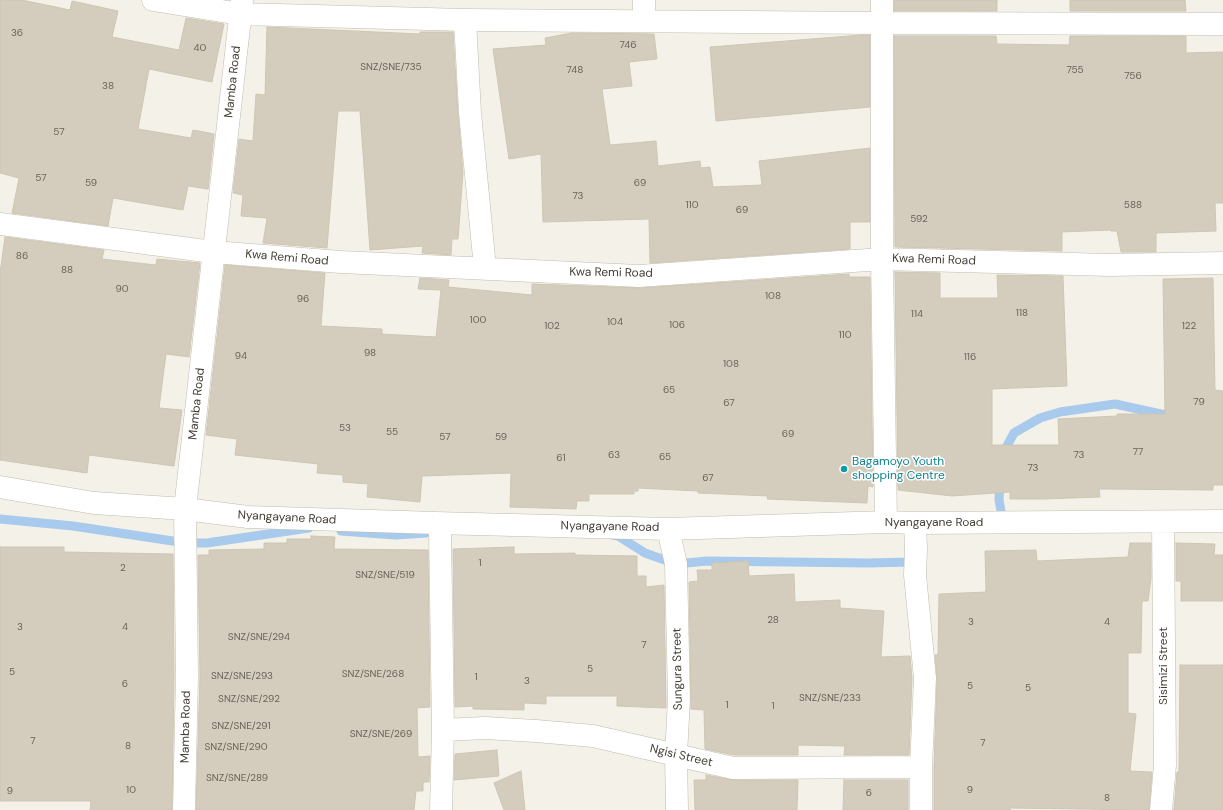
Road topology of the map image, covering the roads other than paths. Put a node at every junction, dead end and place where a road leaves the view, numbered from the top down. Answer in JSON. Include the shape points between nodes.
{"nodes":[{"id":1,"x":153,"y":0,"type":"edge"},
{"id":2,"x":882,"y":0,"type":"edge"},
{"id":3,"x":241,"y":7,"type":"edge"},
{"id":4,"x":644,"y":10,"type":"edge"},
{"id":5,"x":465,"y":20,"type":"junction"},
{"id":6,"x":882,"y":23,"type":"junction"},
{"id":7,"x":1223,"y":24,"type":"edge"},
{"id":8,"x":0,"y":224,"type":"edge"},
{"id":9,"x":213,"y":252,"type":"junction"},
{"id":10,"x":882,"y":259,"type":"junction"},
{"id":11,"x":1223,"y":264,"type":"edge"},
{"id":12,"x":485,"y":268,"type":"junction"},
{"id":13,"x":0,"y":487,"type":"edge"},
{"id":14,"x":185,"y":509,"type":"junction"},
{"id":15,"x":1223,"y":521,"type":"edge"},
{"id":16,"x":886,"y":522,"type":"junction"},
{"id":17,"x":1163,"y":522,"type":"junction"},
{"id":18,"x":435,"y":523,"type":"junction"},
{"id":19,"x":915,"y":523,"type":"junction"},
{"id":20,"x":668,"y":529,"type":"junction"},
{"id":21,"x":443,"y":730,"type":"junction"},
{"id":22,"x":676,"y":755,"type":"junction"},
{"id":23,"x":921,"y":767,"type":"junction"},
{"id":24,"x":184,"y":810,"type":"edge"},
{"id":25,"x":441,"y":810,"type":"edge"},
{"id":26,"x":677,"y":810,"type":"edge"},
{"id":27,"x":921,"y":810,"type":"edge"},
{"id":28,"x":1161,"y":810,"type":"edge"}],
"edges":[{"from":1,"to":3,"type":"street"},
{"from":2,"to":6,"type":"street"},
{"from":3,"to":5,"type":"street"},
{"from":3,"to":9,"type":"street","name":"Mamba Road"},
{"from":4,"to":5,"type":"street"},
{"from":4,"to":6,"type":"street"},
{"from":5,"to":12,"type":"street","via":[[470,120]]},
{"from":6,"to":7,"type":"street"},
{"from":6,"to":10,"type":"street"},
{"from":8,"to":9,"type":"street","name":"Kwa Remi Road"},
{"from":9,"to":12,"type":"street","name":"Kwa Remi Road","via":[[349,263]]},
{"from":9,"to":14,"type":"street","name":"Mamba Road"},
{"from":10,"to":11,"type":"street","name":"Kwa Remi Road","via":[[1110,265]]},
{"from":10,"to":12,"type":"street","name":"Kwa Remi Road","via":[[639,276]]},
{"from":10,"to":16,"type":"street"},
{"from":13,"to":14,"type":"street","name":"Nyangayane Road","via":[[94,503]]},
{"from":14,"to":18,"type":"street","name":"Nyangayane Road","via":[[248,517]]},
{"from":14,"to":24,"type":"street","name":"Mamba Road","via":[[187,676]]},
{"from":15,"to":17,"type":"street","name":"Nyangayane Road"},
{"from":16,"to":19,"type":"street","name":"Nyangayane Road"},
{"from":16,"to":20,"type":"street","name":"Nyangayane Road"},
{"from":17,"to":19,"type":"street","name":"Nyangayane Road"},
{"from":17,"to":28,"type":"street","name":"Sisimizi Street","via":[[1165,765]]},
{"from":18,"to":20,"type":"street","name":"Nyangayane Road"},
{"from":18,"to":21,"type":"street","via":[[440,532]]},
{"from":19,"to":23,"type":"street","via":[[915,575],[925,678]]},
{"from":20,"to":22,"type":"street","name":"Sungura Street","via":[[676,564],[679,699]]},
{"from":21,"to":22,"type":"street","name":"Ngisi Street","via":[[492,729],[593,736]]},
{"from":21,"to":25,"type":"street"},
{"from":22,"to":23,"type":"street","name":"Ngisi Street","via":[[733,768]]},
{"from":22,"to":26,"type":"street","name":"Sungura Street"},
{"from":23,"to":27,"type":"street"}]}
